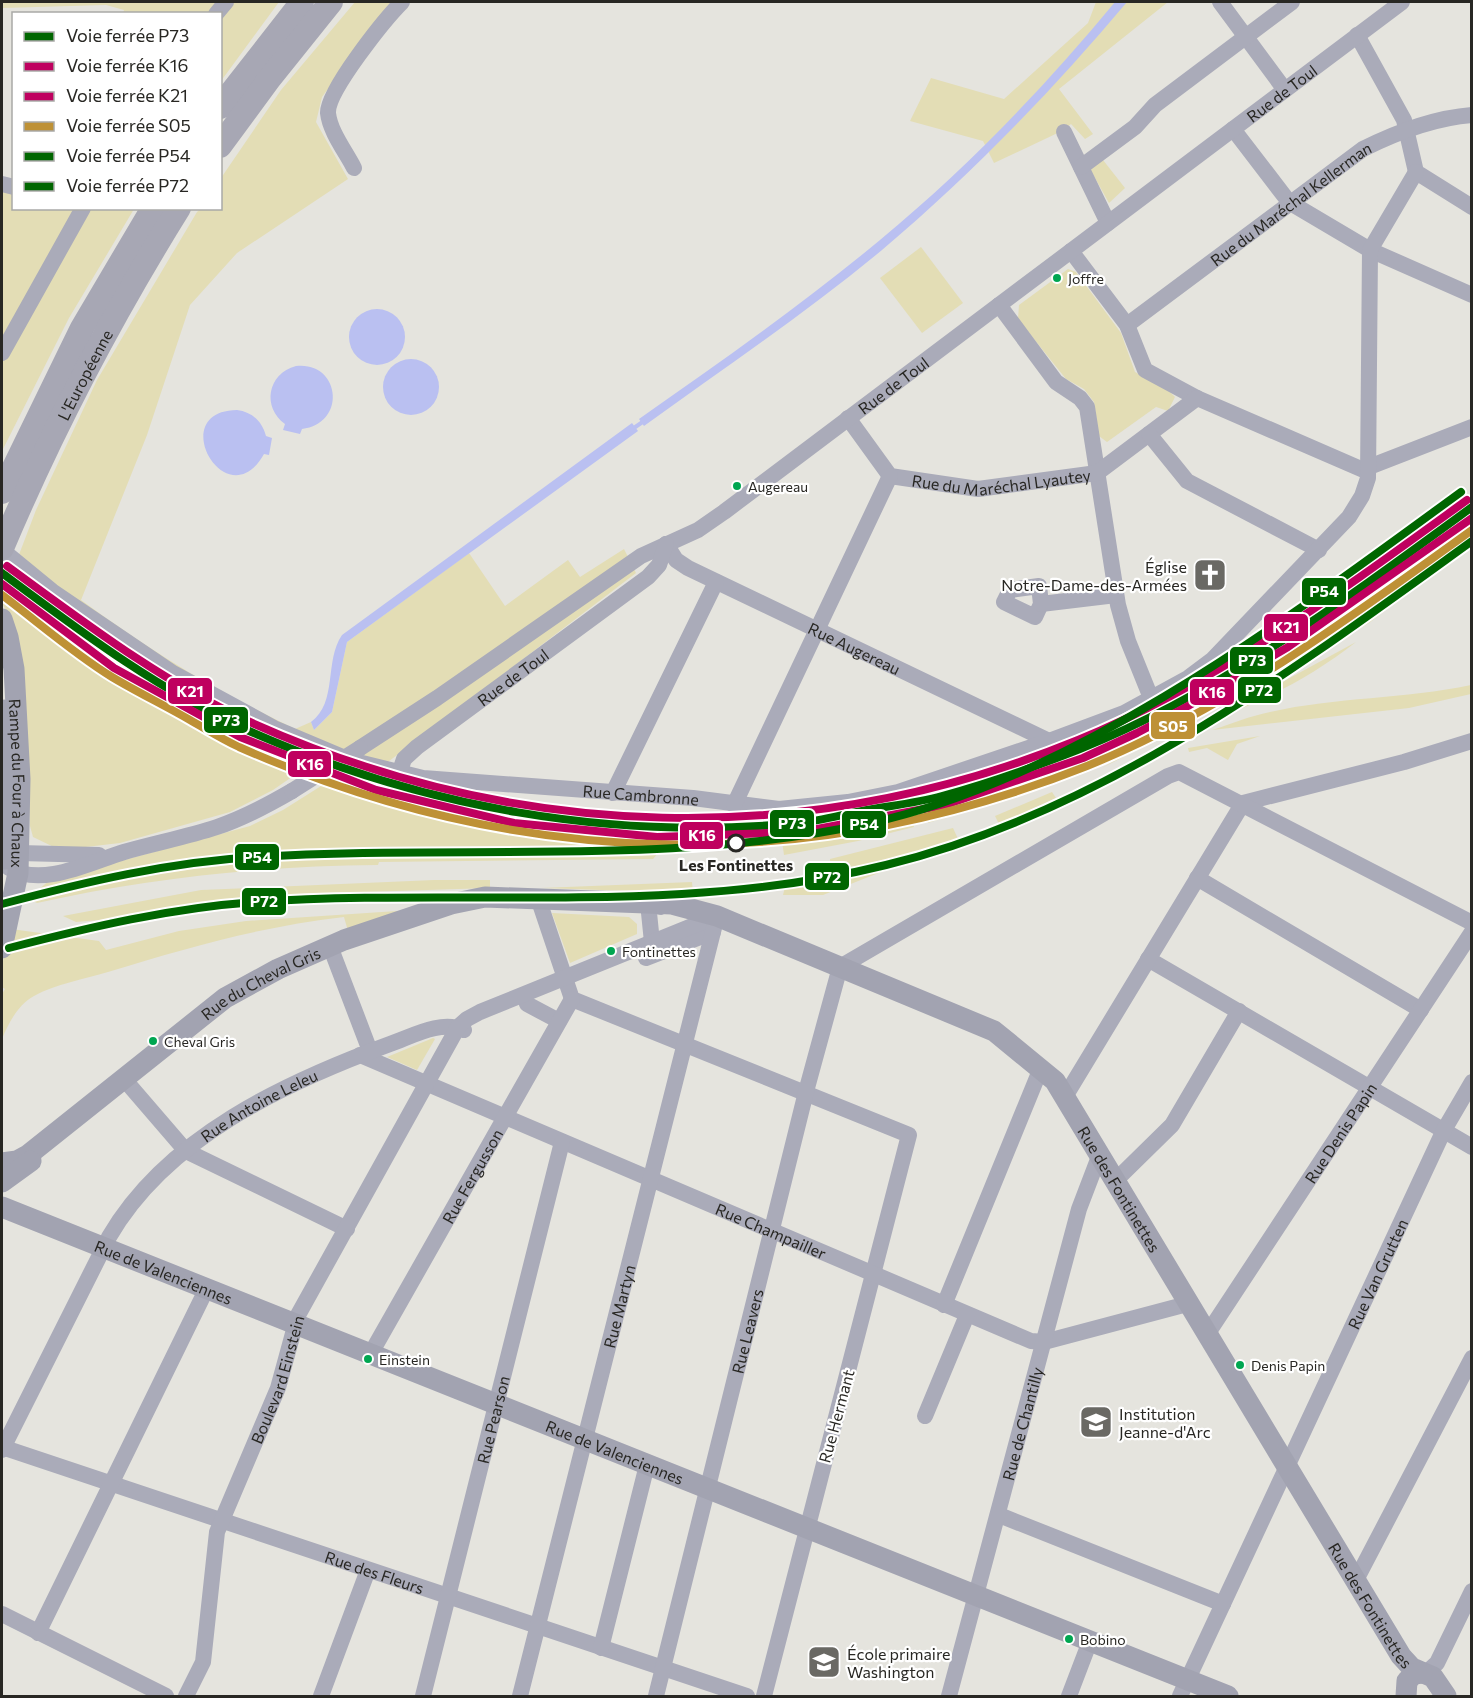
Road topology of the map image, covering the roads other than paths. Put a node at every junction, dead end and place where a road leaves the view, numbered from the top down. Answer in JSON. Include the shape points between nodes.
{"nodes":[{"id":1,"x":302,"y":2,"type":"edge"},
{"id":2,"x":331,"y":2,"type":"edge"},
{"id":3,"x":402,"y":2,"type":"edge"},
{"id":4,"x":1220,"y":2,"type":"edge"},
{"id":5,"x":1292,"y":2,"type":"edge"},
{"id":6,"x":1402,"y":2,"type":"edge"},
{"id":7,"x":1357,"y":35,"type":"junction"},
{"id":8,"x":1245,"y":38,"type":"junction"},
{"id":9,"x":1285,"y":90,"type":"junction"},
{"id":10,"x":222,"y":104,"type":"edge"},
{"id":11,"x":1472,"y":115,"type":"edge"},
{"id":12,"x":1233,"y":129,"type":"junction"},
{"id":13,"x":1407,"y":129,"type":"junction"},
{"id":14,"x":1064,"y":132,"type":"dead end"},
{"id":15,"x":222,"y":143,"type":"edge"},
{"id":16,"x":354,"y":168,"type":"dead end"},
{"id":17,"x":1081,"y":168,"type":"junction"},
{"id":18,"x":1416,"y":172,"type":"junction"},
{"id":19,"x":1289,"y":202,"type":"junction"},
{"id":20,"x":1472,"y":207,"type":"edge"},
{"id":21,"x":82,"y":210,"type":"edge"},
{"id":22,"x":152,"y":210,"type":"edge"},
{"id":23,"x":178,"y":210,"type":"edge"},
{"id":24,"x":1108,"y":223,"type":"junction"},
{"id":25,"x":1370,"y":250,"type":"junction"},
{"id":26,"x":1071,"y":251,"type":"junction"},
{"id":27,"x":1472,"y":295,"type":"edge"},
{"id":28,"x":999,"y":305,"type":"junction"},
{"id":29,"x":1127,"y":325,"type":"junction"},
{"id":30,"x":2,"y":353,"type":"edge"},
{"id":31,"x":1197,"y":398,"type":"junction"},
{"id":32,"x":848,"y":418,"type":"junction"},
{"id":33,"x":1472,"y":428,"type":"edge"},
{"id":34,"x":1149,"y":434,"type":"junction"},
{"id":35,"x":1368,"y":469,"type":"junction"},
{"id":36,"x":1097,"y":473,"type":"junction"},
{"id":37,"x":890,"y":476,"type":"junction"},
{"id":38,"x":2,"y":491,"type":"edge"},
{"id":39,"x":666,"y":544,"type":"junction"},
{"id":40,"x":2,"y":549,"type":"edge"},
{"id":41,"x":1319,"y":550,"type":"junction"},
{"id":42,"x":716,"y":582,"type":"junction"},
{"id":43,"x":1116,"y":595,"type":"junction"},
{"id":44,"x":1041,"y":604,"type":"dead end"},
{"id":45,"x":2,"y":620,"type":"edge"},
{"id":46,"x":817,"y":630,"type":"junction"},
{"id":47,"x":2,"y":653,"type":"edge"},
{"id":48,"x":1151,"y":698,"type":"junction"},
{"id":49,"x":1049,"y":741,"type":"junction"},
{"id":50,"x":1472,"y":741,"type":"edge"},
{"id":51,"x":399,"y":774,"type":"junction"},
{"id":52,"x":613,"y":792,"type":"junction"},
{"id":53,"x":1243,"y":803,"type":"junction"},
{"id":54,"x":734,"y":805,"type":"junction"},
{"id":55,"x":12,"y":863,"type":"junction"},
{"id":56,"x":1197,"y":878,"type":"junction"},
{"id":57,"x":471,"y":898,"type":"joint"},
{"id":58,"x":538,"y":898,"type":"junction"},
{"id":59,"x":648,"y":903,"type":"junction"},
{"id":60,"x":1472,"y":923,"type":"edge"},
{"id":61,"x":2,"y":926,"type":"edge"},
{"id":62,"x":707,"y":928,"type":"junction"},
{"id":63,"x":1472,"y":932,"type":"edge"},
{"id":64,"x":330,"y":946,"type":"junction"},
{"id":65,"x":2,"y":948,"type":"edge"},
{"id":66,"x":653,"y":950,"type":"junction"},
{"id":67,"x":1148,"y":959,"type":"junction"},
{"id":68,"x":840,"y":967,"type":"junction"},
{"id":69,"x":568,"y":989,"type":"junction"},
{"id":70,"x":528,"y":1004,"type":"junction"},
{"id":71,"x":1420,"y":1010,"type":"junction"},
{"id":72,"x":1239,"y":1011,"type":"junction"},
{"id":73,"x":559,"y":1021,"type":"junction"},
{"id":74,"x":461,"y":1029,"type":"junction"},
{"id":75,"x":684,"y":1046,"type":"junction"},
{"id":76,"x":365,"y":1053,"type":"junction"},
{"id":77,"x":1041,"y":1068,"type":"junction"},
{"id":78,"x":124,"y":1079,"type":"junction"},
{"id":79,"x":1472,"y":1082,"type":"edge"},
{"id":80,"x":428,"y":1085,"type":"junction"},
{"id":81,"x":1370,"y":1087,"type":"junction"},
{"id":82,"x":805,"y":1095,"type":"junction"},
{"id":83,"x":1066,"y":1095,"type":"junction"},
{"id":84,"x":505,"y":1118,"type":"junction"},
{"id":85,"x":1444,"y":1130,"type":"junction"},
{"id":86,"x":48,"y":1140,"type":"junction"},
{"id":87,"x":562,"y":1142,"type":"junction"},
{"id":88,"x":1472,"y":1147,"type":"edge"},
{"id":89,"x":186,"y":1151,"type":"junction"},
{"id":90,"x":1100,"y":1154,"type":"junction"},
{"id":91,"x":2,"y":1163,"type":"edge"},
{"id":92,"x":651,"y":1180,"type":"junction"},
{"id":93,"x":1116,"y":1180,"type":"junction"},
{"id":94,"x":2,"y":1182,"type":"edge"},
{"id":95,"x":2,"y":1206,"type":"edge"},
{"id":96,"x":347,"y":1229,"type":"junction"},
{"id":97,"x":772,"y":1232,"type":"junction"},
{"id":98,"x":103,"y":1248,"type":"junction"},
{"id":99,"x":873,"y":1275,"type":"junction"},
{"id":100,"x":206,"y":1290,"type":"junction"},
{"id":101,"x":1191,"y":1303,"type":"junction"},
{"id":102,"x":944,"y":1305,"type":"junction"},
{"id":103,"x":967,"y":1315,"type":"junction"},
{"id":104,"x":294,"y":1325,"type":"junction"},
{"id":105,"x":1208,"y":1333,"type":"junction"},
{"id":106,"x":1044,"y":1342,"type":"junction"},
{"id":107,"x":370,"y":1355,"type":"junction"},
{"id":108,"x":1472,"y":1358,"type":"edge"},
{"id":109,"x":498,"y":1404,"type":"junction"},
{"id":110,"x":925,"y":1416,"type":"dead end"},
{"id":111,"x":585,"y":1439,"type":"junction"},
{"id":112,"x":2,"y":1448,"type":"edge"},
{"id":113,"x":647,"y":1465,"type":"junction"},
{"id":114,"x":1287,"y":1466,"type":"junction"},
{"id":115,"x":111,"y":1484,"type":"junction"},
{"id":116,"x":707,"y":1490,"type":"junction"},
{"id":117,"x":999,"y":1515,"type":"junction"},
{"id":118,"x":221,"y":1521,"type":"junction"},
{"id":119,"x":806,"y":1529,"type":"junction"},
{"id":120,"x":368,"y":1570,"type":"junction"},
{"id":121,"x":1356,"y":1580,"type":"junction"},
{"id":122,"x":1472,"y":1591,"type":"edge"},
{"id":123,"x":448,"y":1597,"type":"junction"},
{"id":124,"x":977,"y":1597,"type":"junction"},
{"id":125,"x":1223,"y":1604,"type":"junction"},
{"id":126,"x":2,"y":1614,"type":"edge"},
{"id":127,"x":538,"y":1627,"type":"junction"},
{"id":128,"x":38,"y":1633,"type":"junction"},
{"id":129,"x":1090,"y":1641,"type":"junction"},
{"id":130,"x":601,"y":1648,"type":"junction"},
{"id":131,"x":663,"y":1669,"type":"junction"},
{"id":132,"x":1434,"y":1685,"type":"edge"},
{"id":133,"x":1184,"y":1688,"type":"edge"},
{"id":134,"x":166,"y":1696,"type":"edge"},
{"id":135,"x":186,"y":1696,"type":"edge"},
{"id":136,"x":321,"y":1696,"type":"edge"},
{"id":137,"x":423,"y":1696,"type":"edge"},
{"id":138,"x":520,"y":1696,"type":"edge"},
{"id":139,"x":656,"y":1696,"type":"edge"},
{"id":140,"x":747,"y":1696,"type":"edge"},
{"id":141,"x":764,"y":1696,"type":"edge"},
{"id":142,"x":949,"y":1696,"type":"edge"},
{"id":143,"x":1069,"y":1696,"type":"edge"},
{"id":144,"x":1228,"y":1696,"type":"edge"},
{"id":145,"x":1406,"y":1696,"type":"edge"}],
"edges":[{"from":1,"to":10,"type":"highway"},
{"from":2,"to":15,"type":"highway"},
{"from":3,"to":16,"type":"street","via":[[337,86],[330,103],[331,123]]},
{"from":4,"to":8,"type":"street"},
{"from":5,"to":8,"type":"street"},
{"from":6,"to":7,"type":"street","name":"Rue de Toul"},
{"from":7,"to":9,"type":"street","name":"Rue de Toul"},
{"from":7,"to":13,"type":"street"},
{"from":8,"to":9,"type":"street"},
{"from":8,"to":17,"type":"street","via":[[1155,105],[1135,127]]},
{"from":9,"to":12,"type":"street","name":"Rue de Toul"},
{"from":11,"to":13,"type":"street","name":"Rue du Maréchal Kellerman"},
{"from":12,"to":19,"type":"street"},
{"from":12,"to":24,"type":"street","name":"Rue de Toul"},
{"from":13,"to":18,"type":"street"},
{"from":13,"to":19,"type":"street","name":"Rue du Maréchal Kellerman","via":[[1363,149]]},
{"from":14,"to":17,"type":"street"},
{"from":17,"to":24,"type":"street"},
{"from":18,"to":20,"type":"street"},
{"from":18,"to":25,"type":"street"},
{"from":19,"to":25,"type":"street"},
{"from":19,"to":29,"type":"street","name":"Rue du Maréchal Kellerman"},
{"from":21,"to":30,"type":"street"},
{"from":22,"to":38,"type":"highway","name":"L'Européenne","via":[[82,328]]},
{"from":23,"to":40,"type":"highway","name":"L'Européenne","via":[[85,370]]},
{"from":24,"to":26,"type":"street","name":"Rue de Toul"},
{"from":25,"to":27,"type":"street"},
{"from":25,"to":35,"type":"street","name":"Rue Cambronne"},
{"from":26,"to":28,"type":"street","name":"Rue de Toul"},
{"from":26,"to":29,"type":"street"},
{"from":28,"to":32,"type":"street","name":"Rue de Toul"},
{"from":28,"to":36,"type":"street","via":[[1056,382],[1087,407]]},
{"from":29,"to":31,"type":"street","via":[[1145,370]]},
{"from":31,"to":34,"type":"street","name":"Rue du Maréchal Lyautey"},
{"from":31,"to":35,"type":"street"},
{"from":32,"to":37,"type":"street","name":"Rue du Maréchal Lyautey"},
{"from":32,"to":39,"type":"street","name":"Rue de Toul","via":[[705,525]]},
{"from":33,"to":35,"type":"street"},
{"from":34,"to":36,"type":"street","name":"Rue du Maréchal Lyautey"},
{"from":34,"to":41,"type":"street","via":[[1186,481]]},
{"from":35,"to":41,"type":"street","name":"Rue Cambronne","via":[[1359,502]]},
{"from":36,"to":37,"type":"street","name":"Rue du Maréchal Lyautey","via":[[978,489]]},
{"from":36,"to":43,"type":"street"},
{"from":37,"to":46,"type":"street"},
{"from":39,"to":42,"type":"street","name":"Rue Augereau","via":[[682,565]]},
{"from":39,"to":51,"type":"street","name":"Rue de Toul","via":[[659,565],[648,577],[417,747],[404,759]]},
{"from":39,"to":55,"type":"street","bridge":true,"via":[[641,556],[437,698],[292,792],[220,826],[85,866],[56,873]]},
{"from":40,"to":51,"type":"street","name":"Rue Cambronne","via":[[114,635],[214,697],[310,745]]},
{"from":41,"to":48,"type":"street","name":"Rue Cambronne","via":[[1212,660]]},
{"from":42,"to":46,"type":"street","name":"Rue Augereau"},
{"from":42,"to":52,"type":"street"},
{"from":43,"to":44,"type":"street"},
{"from":43,"to":48,"type":"street","via":[[1128,641]]},
{"from":45,"to":55,"type":"main road","name":"Rampe du Four à Chaux","via":[[13,660],[18,711]]},
{"from":46,"to":49,"type":"street","name":"Rue Augereau"},
{"from":46,"to":54,"type":"street"},
{"from":47,"to":55,"type":"main road","name":"Rampe du Four à Chaux"},
{"from":48,"to":49,"type":"street","name":"Rue Cambronne","via":[[1113,718]]},
{"from":49,"to":54,"type":"street","name":"Rue Cambronne","via":[[884,796],[779,809]]},
{"from":50,"to":53,"type":"street"},
{"from":51,"to":52,"type":"street","name":"Rue Cambronne"},
{"from":52,"to":54,"type":"street","name":"Rue Cambronne"},
{"from":53,"to":56,"type":"street"},
{"from":53,"to":60,"type":"street"},
{"from":53,"to":68,"type":"street","via":[[1175,772]]},
{"from":55,"to":61,"type":"main road","name":"Rampe du Four à Chaux"},
{"from":55,"to":65,"type":"main road","name":"Rampe du Four à Chaux"},
{"from":56,"to":67,"type":"street"},
{"from":56,"to":71,"type":"street"},
{"from":57,"to":58,"type":"main road","name":"Rue des Fontinettes"},
{"from":57,"to":64,"type":"main road","name":"Rue du Cheval Gris"},
{"from":58,"to":59,"type":"main road","name":"Rue des Fontinettes"},
{"from":58,"to":69,"type":"street"},
{"from":59,"to":62,"type":"main road","name":"Rue des Fontinettes","via":[[672,904]]},
{"from":59,"to":66,"type":"street"},
{"from":62,"to":66,"type":"street"},
{"from":62,"to":68,"type":"main road","name":"Rue des Fontinettes"},
{"from":62,"to":75,"type":"street","name":"Rue Martyn"},
{"from":63,"to":71,"type":"street","name":"Rue Denis Papin"},
{"from":64,"to":76,"type":"street"},
{"from":64,"to":78,"type":"main road","name":"Rue du Cheval Gris","via":[[231,994]]},
{"from":66,"to":69,"type":"street"},
{"from":67,"to":72,"type":"street"},
{"from":67,"to":83,"type":"street"},
{"from":68,"to":77,"type":"main road","name":"Rue des Fontinettes","via":[[994,1031]]},
{"from":68,"to":82,"type":"street","name":"Rue Leavers"},
{"from":69,"to":70,"type":"street","name":"Rue Antoine Leleu"},
{"from":69,"to":73,"type":"street","name":"Rue Fergusson"},
{"from":69,"to":74,"type":"street","via":[[480,1012],[467,1019]]},
{"from":69,"to":75,"type":"street"},
{"from":70,"to":73,"type":"street"},
{"from":70,"to":74,"type":"street","name":"Rue Antoine Leleu"},
{"from":71,"to":81,"type":"street","name":"Rue Denis Papin"},
{"from":72,"to":81,"type":"street"},
{"from":72,"to":93,"type":"street","via":[[1175,1120]]},
{"from":73,"to":84,"type":"street","name":"Rue Fergusson"},
{"from":74,"to":76,"type":"street","name":"Rue Antoine Leleu","via":[[435,1028]]},
{"from":74,"to":80,"type":"street","name":"Boulevard Einstein"},
{"from":75,"to":82,"type":"street"},
{"from":75,"to":92,"type":"street","name":"Rue Martyn"},
{"from":76,"to":80,"type":"street","name":"Rue Champailler"},
{"from":76,"to":89,"type":"street","name":"Rue Antoine Leleu","via":[[255,1105]]},
{"from":77,"to":83,"type":"main road","name":"Rue des Fontinettes"},
{"from":77,"to":102,"type":"street"},
{"from":78,"to":86,"type":"main road","name":"Rue du Cheval Gris"},
{"from":78,"to":89,"type":"street"},
{"from":79,"to":85,"type":"street","name":"Rue Van Grutten"},
{"from":80,"to":84,"type":"street","name":"Rue Champailler"},
{"from":80,"to":96,"type":"street","name":"Boulevard Einstein"},
{"from":81,"to":85,"type":"street"},
{"from":81,"to":105,"type":"street","name":"Rue Denis Papin"},
{"from":82,"to":97,"type":"street","name":"Rue Leavers"},
{"from":82,"to":99,"type":"street","name":"Rue Hermant","via":[[909,1135]]},
{"from":83,"to":90,"type":"main road","name":"Rue des Fontinettes"},
{"from":84,"to":87,"type":"street","name":"Rue Champailler"},
{"from":84,"to":107,"type":"street","name":"Rue Fergusson"},
{"from":85,"to":88,"type":"street"},
{"from":85,"to":114,"type":"street","name":"Rue Van Grutten"},
{"from":86,"to":91,"type":"main road","name":"Rue du Cheval Gris","via":[[20,1160]]},
{"from":86,"to":94,"type":"main road","name":"Rue du Cheval Gris","via":[[21,1170]]},
{"from":87,"to":92,"type":"street","name":"Rue Champailler"},
{"from":87,"to":109,"type":"street","name":"Rue Pearson"},
{"from":89,"to":96,"type":"street"},
{"from":89,"to":98,"type":"street","name":"Rue Antoine Leleu","via":[[143,1189]]},
{"from":90,"to":93,"type":"main road","name":"Rue des Fontinettes"},
{"from":90,"to":106,"type":"street","name":"Rue de Chantilly","via":[[1078,1209]]},
{"from":92,"to":97,"type":"street","name":"Rue Champailler"},
{"from":92,"to":111,"type":"street","name":"Rue Martyn"},
{"from":93,"to":101,"type":"main road","name":"Rue des Fontinettes"},
{"from":95,"to":98,"type":"main road","name":"Rue de Valenciennes"},
{"from":96,"to":104,"type":"street","name":"Boulevard Einstein"},
{"from":97,"to":99,"type":"street","name":"Rue Champailler"},
{"from":97,"to":116,"type":"street","name":"Rue Leavers"},
{"from":98,"to":100,"type":"main road","name":"Rue de Valenciennes"},
{"from":98,"to":112,"type":"street","name":"Rue Antoine Leleu"},
{"from":99,"to":102,"type":"street","name":"Rue Champailler"},
{"from":99,"to":119,"type":"street","name":"Rue Hermant"},
{"from":100,"to":104,"type":"main road","name":"Rue de Valenciennes"},
{"from":100,"to":115,"type":"street"},
{"from":101,"to":105,"type":"main road","name":"Rue des Fontinettes"},
{"from":101,"to":106,"type":"street","name":"Rue Champailler"},
{"from":102,"to":103,"type":"street","name":"Rue Champailler"},
{"from":103,"to":106,"type":"street","name":"Rue Champailler","via":[[1031,1341]]},
{"from":103,"to":110,"type":"street"},
{"from":104,"to":107,"type":"main road","name":"Rue de Valenciennes"},
{"from":104,"to":118,"type":"street","name":"Boulevard Einstein","via":[[278,1388]]},
{"from":105,"to":114,"type":"main road","name":"Rue des Fontinettes"},
{"from":106,"to":117,"type":"street","name":"Rue de Chantilly"},
{"from":107,"to":109,"type":"main road","name":"Rue de Valenciennes"},
{"from":108,"to":121,"type":"street"},
{"from":109,"to":111,"type":"main road","name":"Rue de Valenciennes"},
{"from":109,"to":123,"type":"street","name":"Rue Pearson"},
{"from":111,"to":113,"type":"main road","name":"Rue de Valenciennes"},
{"from":111,"to":127,"type":"street","name":"Rue Martyn"},
{"from":112,"to":115,"type":"street","name":"Rue des Fleurs"},
{"from":113,"to":116,"type":"main road","name":"Rue de Valenciennes"},
{"from":113,"to":130,"type":"street"},
{"from":114,"to":121,"type":"main road","name":"Rue des Fontinettes"},
{"from":114,"to":125,"type":"street","name":"Rue Van Grutten"},
{"from":115,"to":118,"type":"street","name":"Rue des Fleurs"},
{"from":115,"to":128,"type":"street"},
{"from":116,"to":119,"type":"main road","name":"Rue de Valenciennes"},
{"from":116,"to":131,"type":"street","name":"Rue Leavers"},
{"from":117,"to":124,"type":"street","name":"Rue de Chantilly"},
{"from":117,"to":125,"type":"street"},
{"from":118,"to":120,"type":"street","name":"Rue des Fleurs"},
{"from":118,"to":135,"type":"street","name":"Boulevard Einstein","via":[[202,1665]]},
{"from":119,"to":124,"type":"main road","name":"Rue de Valenciennes"},
{"from":119,"to":141,"type":"street","name":"Rue Hermant"},
{"from":120,"to":123,"type":"street","name":"Rue des Fleurs"},
{"from":120,"to":136,"type":"street"},
{"from":121,"to":132,"type":"main road","name":"Rue des Fontinettes","via":[[1401,1656]]},
{"from":122,"to":132,"type":"street","via":[[1437,1663]]},
{"from":123,"to":127,"type":"street","name":"Rue des Fleurs"},
{"from":123,"to":137,"type":"street","name":"Rue Pearson"},
{"from":124,"to":129,"type":"main road","name":"Rue de Valenciennes"},
{"from":124,"to":142,"type":"street","name":"Rue de Chantilly"},
{"from":125,"to":133,"type":"street","name":"Rue Van Grutten"},
{"from":126,"to":128,"type":"street"},
{"from":127,"to":130,"type":"street","name":"Rue des Fleurs"},
{"from":127,"to":138,"type":"street","name":"Rue Martyn"},
{"from":128,"to":134,"type":"street"},
{"from":129,"to":133,"type":"main road","name":"Rue de Valenciennes"},
{"from":129,"to":143,"type":"street"},
{"from":130,"to":131,"type":"street","name":"Rue des Fleurs"},
{"from":131,"to":139,"type":"street","name":"Rue Leavers"},
{"from":131,"to":140,"type":"street","name":"Rue des Fleurs"},
{"from":132,"to":145,"type":"main road","via":[[1412,1676],[1407,1681]]},
{"from":133,"to":144,"type":"main road","name":"Rue de Valenciennes"}]}
